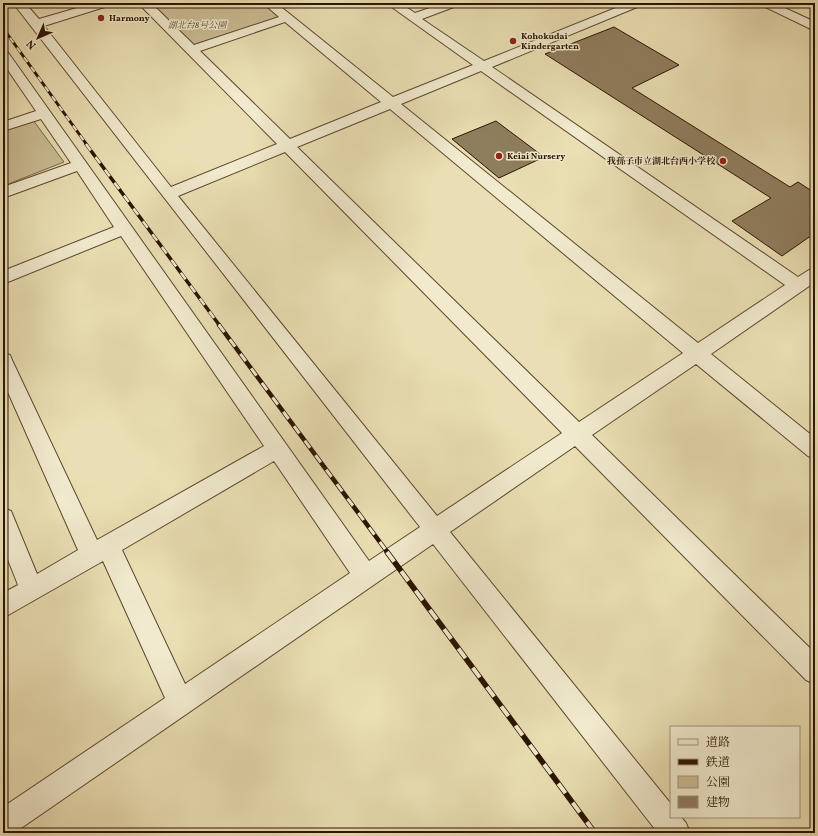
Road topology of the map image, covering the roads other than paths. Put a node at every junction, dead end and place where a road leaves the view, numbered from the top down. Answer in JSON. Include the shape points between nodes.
{"nodes":[{"id":1,"x":20,"y":3,"type":"edge"},
{"id":2,"x":107,"y":3,"type":"edge"},
{"id":3,"x":144,"y":3,"type":"edge"},
{"id":4,"x":269,"y":3,"type":"edge"},
{"id":5,"x":392,"y":3,"type":"edge"},
{"id":6,"x":455,"y":3,"type":"edge"},
{"id":7,"x":638,"y":3,"type":"edge"},
{"id":8,"x":765,"y":3,"type":"edge"},
{"id":9,"x":287,"y":18,"type":"junction"},
{"id":10,"x":413,"y":18,"type":"junction"},
{"id":11,"x":36,"y":24,"type":"junction"},
{"id":12,"x":815,"y":27,"type":"edge"},
{"id":13,"x":191,"y":50,"type":"junction"},
{"id":14,"x":3,"y":55,"type":"edge"},
{"id":15,"x":483,"y":66,"type":"junction"},
{"id":16,"x":391,"y":103,"type":"junction"},
{"id":17,"x":44,"y":113,"type":"junction"},
{"id":18,"x":3,"y":127,"type":"edge"},
{"id":19,"x":287,"y":146,"type":"junction"},
{"id":20,"x":80,"y":165,"type":"junction"},
{"id":21,"x":3,"y":193,"type":"edge"},
{"id":22,"x":168,"y":194,"type":"junction"},
{"id":23,"x":124,"y":229,"type":"junction"},
{"id":24,"x":815,"y":274,"type":"edge"},
{"id":25,"x":3,"y":278,"type":"edge"},
{"id":26,"x":797,"y":285,"type":"junction"},
{"id":27,"x":696,"y":353,"type":"junction"},
{"id":28,"x":3,"y":360,"type":"edge"},
{"id":29,"x":577,"y":435,"type":"junction"},
{"id":30,"x":277,"y":449,"type":"junction"},
{"id":31,"x":815,"y":450,"type":"edge"},
{"id":32,"x":3,"y":518,"type":"edge"},
{"id":33,"x":435,"y":530,"type":"junction"},
{"id":34,"x":100,"y":550,"type":"junction"},
{"id":35,"x":366,"y":576,"type":"junction"},
{"id":36,"x":31,"y":589,"type":"junction"},
{"id":37,"x":3,"y":606,"type":"edge"},
{"id":38,"x":815,"y":672,"type":"edge"},
{"id":39,"x":181,"y":703,"type":"junction"},
{"id":40,"x":3,"y":824,"type":"edge"},
{"id":41,"x":676,"y":833,"type":"edge"}],
"edges":[{"from":1,"to":11,"type":"street"},
{"from":2,"to":11,"type":"street"},
{"from":3,"to":13,"type":"street"},
{"from":4,"to":9,"type":"street"},
{"from":5,"to":10,"type":"street"},
{"from":6,"to":10,"type":"street"},
{"from":7,"to":15,"type":"street"},
{"from":8,"to":12,"type":"street"},
{"from":9,"to":13,"type":"street"},
{"from":9,"to":16,"type":"street"},
{"from":10,"to":15,"type":"street"},
{"from":11,"to":22,"type":"street"},
{"from":13,"to":19,"type":"street"},
{"from":14,"to":17,"type":"street"},
{"from":15,"to":16,"type":"street"},
{"from":15,"to":26,"type":"street"},
{"from":16,"to":19,"type":"street"},
{"from":16,"to":27,"type":"street"},
{"from":17,"to":18,"type":"street"},
{"from":17,"to":20,"type":"street"},
{"from":19,"to":22,"type":"street"},
{"from":19,"to":29,"type":"street"},
{"from":20,"to":21,"type":"street"},
{"from":20,"to":23,"type":"street"},
{"from":22,"to":33,"type":"street"},
{"from":23,"to":25,"type":"street"},
{"from":23,"to":30,"type":"street"},
{"from":24,"to":26,"type":"street"},
{"from":26,"to":27,"type":"street"},
{"from":27,"to":29,"type":"street"},
{"from":27,"to":31,"type":"street"},
{"from":28,"to":34,"type":"street"},
{"from":29,"to":33,"type":"street"},
{"from":29,"to":38,"type":"street"},
{"from":30,"to":34,"type":"street"},
{"from":30,"to":35,"type":"street"},
{"from":32,"to":36,"type":"street"},
{"from":33,"to":35,"type":"street"},
{"from":33,"to":41,"type":"street"},
{"from":34,"to":36,"type":"street"},
{"from":34,"to":39,"type":"street"},
{"from":35,"to":39,"type":"street"},
{"from":36,"to":37,"type":"street"},
{"from":39,"to":40,"type":"street"}]}
